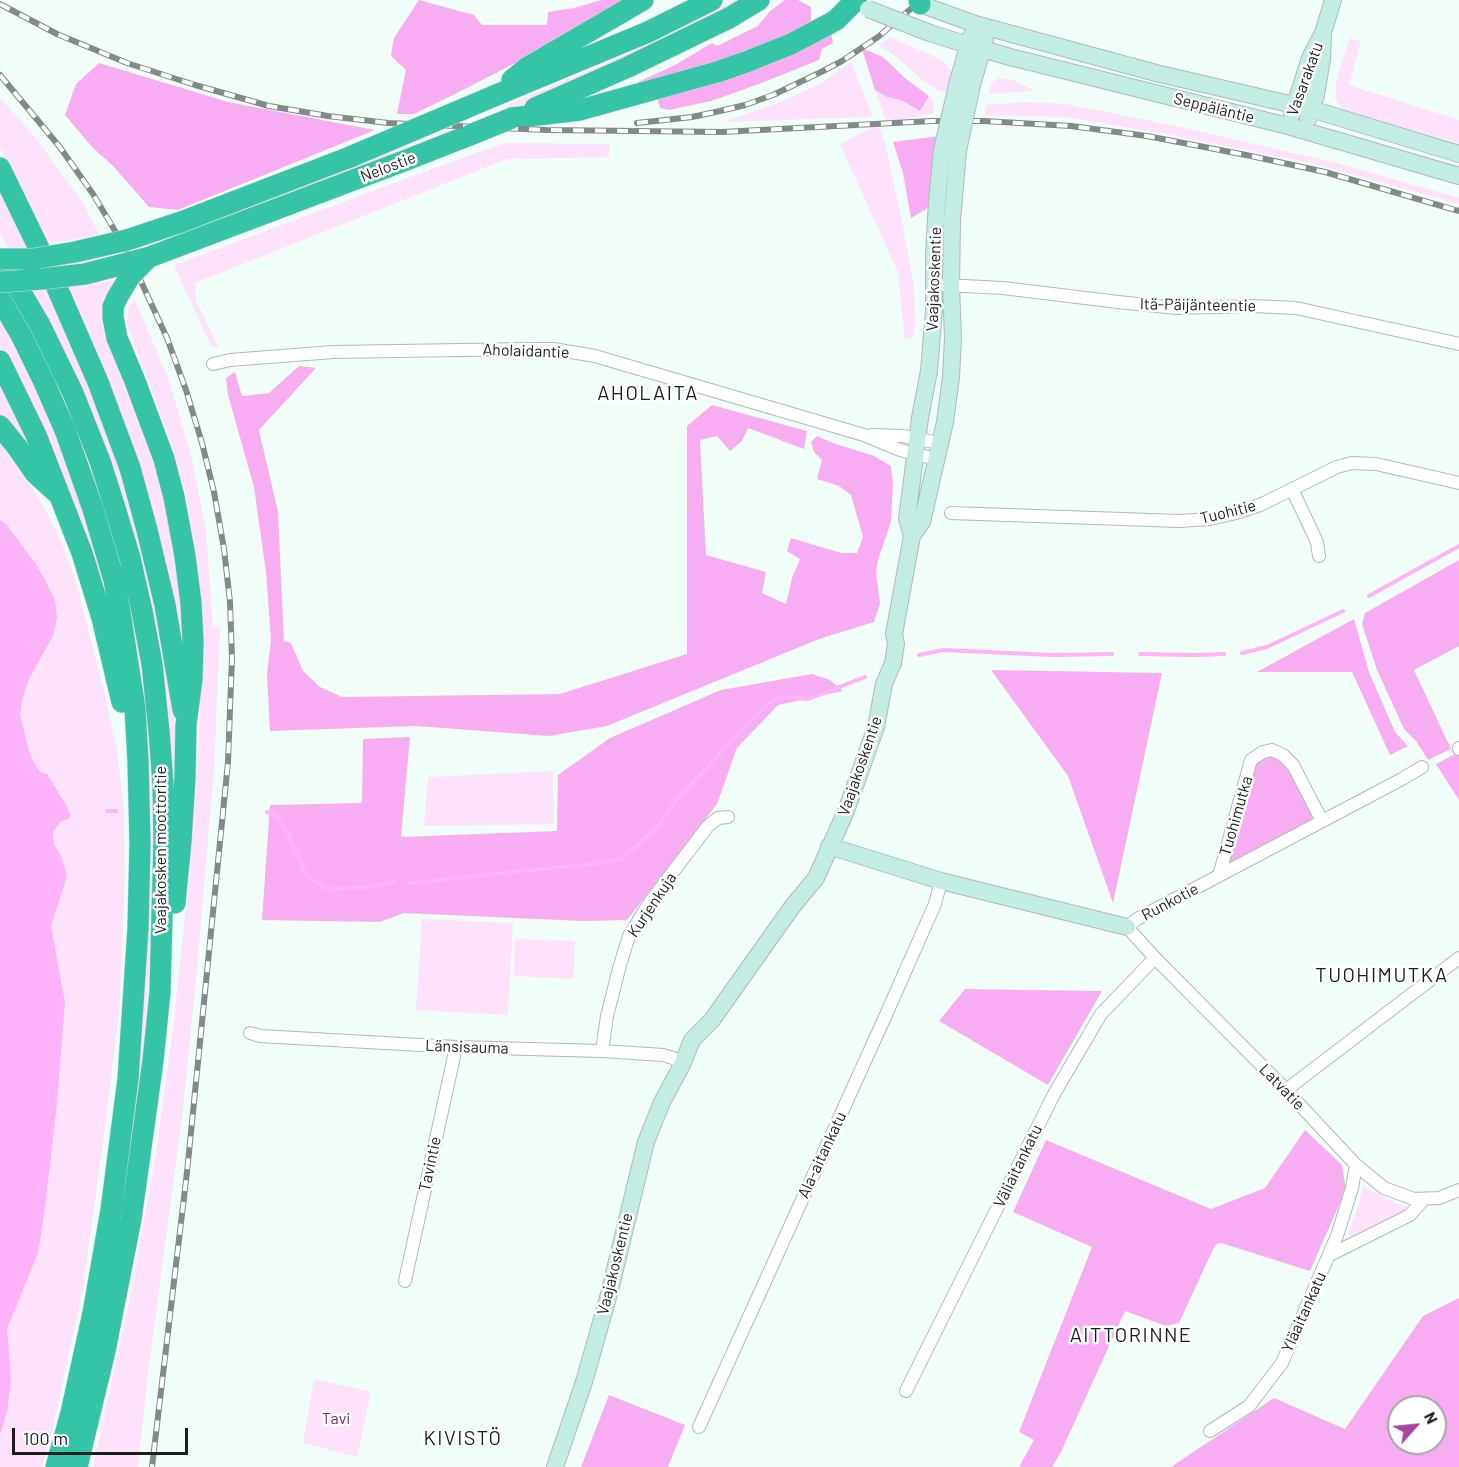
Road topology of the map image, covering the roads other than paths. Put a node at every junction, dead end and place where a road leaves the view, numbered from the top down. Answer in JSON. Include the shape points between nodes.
{"nodes":[{"id":1,"x":643,"y":0,"type":"edge"},
{"id":2,"x":712,"y":0,"type":"edge"},
{"id":3,"x":759,"y":0,"type":"edge"},
{"id":4,"x":1333,"y":0,"type":"edge"},
{"id":5,"x":853,"y":1,"type":"edge"},
{"id":6,"x":917,"y":1,"type":"edge"},
{"id":7,"x":982,"y":26,"type":"junction"},
{"id":8,"x":975,"y":47,"type":"junction"},
{"id":9,"x":494,"y":96,"type":"junction"},
{"id":10,"x":1303,"y":107,"type":"junction"},
{"id":11,"x":512,"y":118,"type":"junction"},
{"id":12,"x":1288,"y":126,"type":"junction"},
{"id":13,"x":1305,"y":131,"type":"junction"},
{"id":14,"x":1459,"y":154,"type":"edge"},
{"id":15,"x":0,"y":168,"type":"edge"},
{"id":16,"x":1459,"y":176,"type":"edge"},
{"id":17,"x":0,"y":258,"type":"edge"},
{"id":18,"x":147,"y":258,"type":"junction"},
{"id":19,"x":0,"y":282,"type":"edge"},
{"id":20,"x":942,"y":285,"type":"junction"},
{"id":21,"x":0,"y":299,"type":"edge"},
{"id":22,"x":1459,"y":344,"type":"edge"},
{"id":23,"x":0,"y":362,"type":"edge"},
{"id":24,"x":213,"y":364,"type":"dead end"},
{"id":25,"x":0,"y":426,"type":"edge"},
{"id":26,"x":916,"y":447,"type":"junction"},
{"id":27,"x":938,"y":451,"type":"junction"},
{"id":28,"x":1459,"y":483,"type":"edge"},
{"id":29,"x":1292,"y":489,"type":"junction"},
{"id":30,"x":60,"y":496,"type":"junction"},
{"id":31,"x":951,"y":513,"type":"dead end"},
{"id":32,"x":912,"y":537,"type":"junction"},
{"id":33,"x":1319,"y":556,"type":"dead end"},
{"id":34,"x":186,"y":725,"type":"junction"},
{"id":35,"x":138,"y":760,"type":"junction"},
{"id":36,"x":1422,"y":767,"type":"dead end"},
{"id":37,"x":728,"y":817,"type":"dead end"},
{"id":38,"x":1322,"y":821,"type":"junction"},
{"id":39,"x":830,"y":846,"type":"junction"},
{"id":40,"x":1219,"y":876,"type":"junction"},
{"id":41,"x":941,"y":882,"type":"junction"},
{"id":42,"x":1127,"y":927,"type":"junction"},
{"id":43,"x":1155,"y":958,"type":"junction"},
{"id":44,"x":1459,"y":958,"type":"edge"},
{"id":45,"x":160,"y":992,"type":"junction"},
{"id":46,"x":250,"y":1033,"type":"dead end"},
{"id":47,"x":456,"y":1047,"type":"junction"},
{"id":48,"x":602,"y":1051,"type":"junction"},
{"id":49,"x":682,"y":1065,"type":"junction"},
{"id":50,"x":1286,"y":1090,"type":"junction"},
{"id":51,"x":1356,"y":1165,"type":"junction"},
{"id":52,"x":1459,"y":1190,"type":"edge"},
{"id":53,"x":1424,"y":1199,"type":"junction"},
{"id":54,"x":1328,"y":1256,"type":"junction"},
{"id":55,"x":405,"y":1281,"type":"dead end"},
{"id":56,"x":906,"y":1391,"type":"dead end"},
{"id":57,"x":699,"y":1427,"type":"dead end"},
{"id":58,"x":1210,"y":1431,"type":"dead end"},
{"id":59,"x":56,"y":1467,"type":"edge"},
{"id":60,"x":77,"y":1467,"type":"edge"},
{"id":61,"x":555,"y":1467,"type":"edge"}],
"edges":[{"from":1,"to":9,"type":"highway","via":[[528,68]]},
{"from":2,"to":9,"type":"highway","name":"Nelostie","via":[[648,32]]},
{"from":3,"to":11,"type":"highway","name":"Nelostie","via":[[628,67]]},
{"from":4,"to":10,"type":"main road","name":"Vasarakatu","via":[[1323,33],[1316,95]]},
{"from":5,"to":8,"type":"main road","name":"Seppäläntie","bridge":true},
{"from":5,"to":11,"type":"highway","via":[[829,24],[717,72],[580,110]]},
{"from":6,"to":7,"type":"main road","name":"Seppäläntie"},
{"from":7,"to":8,"type":"main road","name":"Vaajakoskentie"},
{"from":7,"to":10,"type":"main road","name":"Seppäläntie"},
{"from":8,"to":12,"type":"main road","name":"Seppäläntie"},
{"from":8,"to":20,"type":"main road","name":"Vaajakoskentie","bridge":true,"via":[[937,201]]},
{"from":9,"to":17,"type":"highway","name":"Nelostie","bridge":true,"via":[[350,157],[127,240],[33,258]]},
{"from":10,"to":12,"type":"main road","name":"Vasarakatu"},
{"from":10,"to":13,"type":"main road","name":"Vasarakatu"},
{"from":10,"to":14,"type":"main road","name":"Seppäläntie"},
{"from":11,"to":18,"type":"highway","name":"Nelostie","bridge":true},
{"from":12,"to":13,"type":"main road","name":"Seppäläntie"},
{"from":13,"to":16,"type":"main road","name":"Seppäläntie"},
{"from":15,"to":34,"type":"highway","via":[[48,267],[130,468],[165,605]]},
{"from":17,"to":45,"type":"highway","name":"Vaajakosken moottoritie","via":[[40,325],[73,393],[116,508],[142,611],[152,664],[164,784]]},
{"from":18,"to":19,"type":"highway","name":"Nelostie","bridge":true,"via":[[85,274]]},
{"from":18,"to":34,"type":"highway","bridge":true,"via":[[130,276],[113,307],[112,317],[164,459],[185,556],[193,641]]},
{"from":20,"to":22,"type":"street","name":"Itä-Päijänteentie","via":[[1176,308],[1296,308]]},
{"from":20,"to":26,"type":"main road","name":"Vaajakoskentie","via":[[934,310]]},
{"from":20,"to":27,"type":"main road","name":"Vaajakoskentie","via":[[953,338],[951,377]]},
{"from":21,"to":35,"type":"highway","name":"Vaajakosken moottoritie","via":[[65,430],[114,580],[135,709]]},
{"from":23,"to":30,"type":"highway","via":[[36,435]]},
{"from":24,"to":26,"type":"street","name":"Aholaidantie","via":[[333,352],[552,350],[595,356],[864,435],[903,436]]},
{"from":25,"to":30,"type":"highway","via":[[35,473]]},
{"from":26,"to":27,"type":"street","name":"Aholaidantie"},
{"from":26,"to":32,"type":"main road","name":"Vaajakoskentie","via":[[907,519]]},
{"from":27,"to":32,"type":"main road","name":"Vaajakoskentie","via":[[922,522]]},
{"from":28,"to":29,"type":"street","name":"Tuohitie","via":[[1376,464],[1352,463]]},
{"from":29,"to":31,"type":"street","name":"Tuohitie","via":[[1260,505],[1210,519]]},
{"from":29,"to":33,"type":"street","via":[[1317,542]]},
{"from":30,"to":35,"type":"highway","via":[[102,618]]},
{"from":32,"to":39,"type":"main road","name":"Vaajakoskentie","via":[[894,634],[894,663],[884,684],[867,754]]},
{"from":34,"to":45,"type":"highway","via":[[180,852]]},
{"from":35,"to":59,"type":"highway","name":"Vaajakosken moottoritie","via":[[138,928],[128,1079],[93,1313]]},
{"from":36,"to":38,"type":"street","name":"Runkotie"},
{"from":37,"to":48,"type":"street","name":"Kurjenkuja","via":[[718,818],[708,826],[629,936]]},
{"from":38,"to":40,"type":"street","name":"Runkotie"},
{"from":38,"to":40,"type":"street","name":"Tuohimutka","via":[[1293,765],[1272,750],[1263,752],[1251,760]]},
{"from":39,"to":41,"type":"main road","name":"Runkotie"},
{"from":39,"to":49,"type":"main road","name":"Vaajakoskentie","via":[[806,872],[792,907],[712,1020],[702,1046]]},
{"from":40,"to":42,"type":"street","name":"Runkotie"},
{"from":41,"to":42,"type":"main road","name":"Runkotie"},
{"from":41,"to":57,"type":"street","name":"Ala-aitankatu","via":[[885,1017]]},
{"from":42,"to":43,"type":"street","name":"Latvatie"},
{"from":43,"to":50,"type":"street","name":"Latvatie"},
{"from":43,"to":56,"type":"street","name":"Väliaitankatu","via":[[1101,1014],[1054,1094]]},
{"from":44,"to":50,"type":"street"},
{"from":45,"to":60,"type":"highway","name":"Vaajakosken moottoritie","via":[[131,1219]]},
{"from":46,"to":47,"type":"street","name":"Länsisauma"},
{"from":47,"to":48,"type":"street","name":"Länsisauma"},
{"from":47,"to":55,"type":"street","name":"Tavintie"},
{"from":48,"to":49,"type":"street","name":"Länsisauma","via":[[663,1054]]},
{"from":49,"to":61,"type":"main road","name":"Vaajakoskentie","via":[[646,1142],[609,1294]]},
{"from":50,"to":51,"type":"street","name":"Latvatie"},
{"from":51,"to":53,"type":"street","name":"Latvatie","via":[[1384,1188]]},
{"from":51,"to":54,"type":"street","name":"Yläaitankatu"},
{"from":52,"to":53,"type":"street","name":"Latvatie"},
{"from":53,"to":54,"type":"street","via":[[1410,1215]]},
{"from":54,"to":58,"type":"street","name":"Yläaitankatu","via":[[1282,1363],[1249,1406]]}]}
